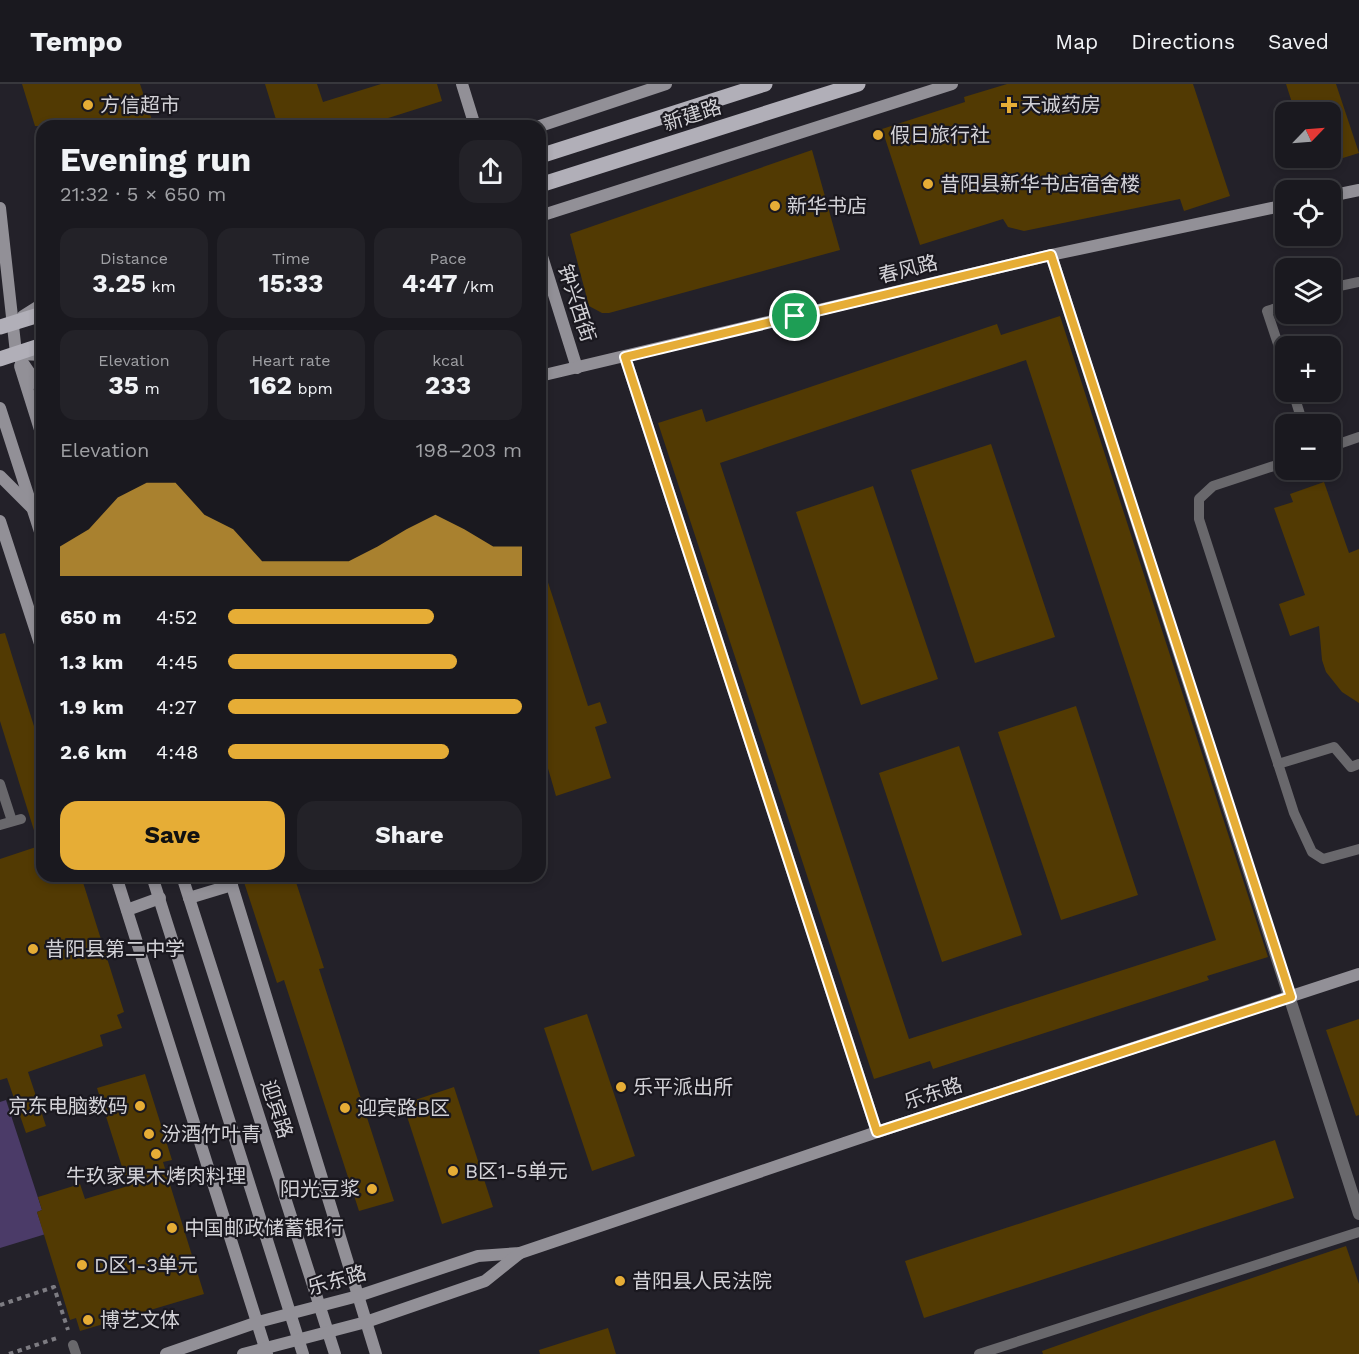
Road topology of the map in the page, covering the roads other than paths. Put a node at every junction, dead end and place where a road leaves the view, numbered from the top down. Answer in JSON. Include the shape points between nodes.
{"nodes":[{"id":1,"x":462,"y":84,"type":"edge"},
{"id":2,"x":666,"y":84,"type":"edge"},
{"id":3,"x":765,"y":84,"type":"edge"},
{"id":4,"x":858,"y":84,"type":"edge"},
{"id":5,"x":952,"y":84,"type":"edge"},
{"id":6,"x":473,"y":120,"type":"edge"},
{"id":7,"x":546,"y":124,"type":"edge"},
{"id":8,"x":546,"y":154,"type":"edge"},
{"id":9,"x":546,"y":183,"type":"edge"},
{"id":10,"x":1359,"y":190,"type":"edge"},
{"id":11,"x":1341,"y":194,"type":"edge"},
{"id":12,"x":1275,"y":207,"type":"edge"},
{"id":13,"x":0,"y":208,"type":"edge"},
{"id":14,"x":546,"y":214,"type":"edge"},
{"id":15,"x":1051,"y":255,"type":"junction"},
{"id":16,"x":546,"y":269,"type":"edge"},
{"id":17,"x":1359,"y":282,"type":"edge"},
{"id":18,"x":0,"y":285,"type":"edge"},
{"id":19,"x":1341,"y":286,"type":"edge"},
{"id":20,"x":36,"y":308,"type":"edge"},
{"id":21,"x":1275,"y":308,"type":"edge"},
{"id":22,"x":36,"y":316,"type":"edge"},
{"id":23,"x":6,"y":325,"type":"edge"},
{"id":24,"x":1275,"y":336,"type":"edge"},
{"id":25,"x":36,"y":347,"type":"edge"},
{"id":26,"x":16,"y":353,"type":"junction"},
{"id":27,"x":36,"y":355,"type":"edge"},
{"id":28,"x":625,"y":357,"type":"junction"},
{"id":29,"x":0,"y":359,"type":"edge"},
{"id":30,"x":577,"y":368,"type":"junction"},
{"id":31,"x":546,"y":375,"type":"edge"},
{"id":32,"x":36,"y":382,"type":"edge"},
{"id":33,"x":0,"y":408,"type":"edge"},
{"id":34,"x":36,"y":417,"type":"edge"},
{"id":35,"x":1359,"y":437,"type":"edge"},
{"id":36,"x":1341,"y":443,"type":"edge"},
{"id":37,"x":1275,"y":466,"type":"edge"},
{"id":38,"x":0,"y":476,"type":"edge"},
{"id":39,"x":33,"y":508,"type":"junction"},
{"id":40,"x":36,"y":518,"type":"edge"},
{"id":41,"x":0,"y":521,"type":"edge"},
{"id":42,"x":36,"y":632,"type":"edge"},
{"id":43,"x":1278,"y":764,"type":"junction"},
{"id":44,"x":1359,"y":764,"type":"edge"},
{"id":45,"x":0,"y":784,"type":"edge"},
{"id":46,"x":0,"y":825,"type":"edge"},
{"id":47,"x":1359,"y":849,"type":"edge"},
{"id":48,"x":118,"y":882,"type":"edge"},
{"id":49,"x":154,"y":882,"type":"edge"},
{"id":50,"x":184,"y":882,"type":"edge"},
{"id":51,"x":225,"y":882,"type":"edge"},
{"id":52,"x":231,"y":882,"type":"edge"},
{"id":53,"x":160,"y":898,"type":"junction"},
{"id":54,"x":189,"y":898,"type":"junction"},
{"id":55,"x":127,"y":910,"type":"junction"},
{"id":56,"x":1359,"y":974,"type":"edge"},
{"id":57,"x":1291,"y":997,"type":"junction"},
{"id":58,"x":877,"y":1132,"type":"junction"},
{"id":59,"x":1359,"y":1214,"type":"edge"},
{"id":60,"x":1359,"y":1232,"type":"edge"},
{"id":61,"x":520,"y":1253,"type":"junction"},
{"id":62,"x":358,"y":1296,"type":"junction"},
{"id":63,"x":320,"y":1306,"type":"junction"},
{"id":64,"x":290,"y":1314,"type":"junction"},
{"id":65,"x":258,"y":1322,"type":"junction"},
{"id":66,"x":366,"y":1322,"type":"junction"},
{"id":67,"x":328,"y":1331,"type":"junction"},
{"id":68,"x":298,"y":1339,"type":"junction"},
{"id":69,"x":266,"y":1351,"type":"edge"},
{"id":70,"x":166,"y":1354,"type":"edge"},
{"id":71,"x":243,"y":1354,"type":"edge"},
{"id":72,"x":303,"y":1354,"type":"edge"},
{"id":73,"x":335,"y":1354,"type":"edge"},
{"id":74,"x":376,"y":1354,"type":"edge"},
{"id":75,"x":979,"y":1354,"type":"edge"}],
"edges":[{"from":1,"to":6,"type":"main road"},
{"from":2,"to":7,"type":"main road"},
{"from":3,"to":8,"type":"main road","name":"新建路"},
{"from":4,"to":9,"type":"main road","name":"新建路"},
{"from":5,"to":14,"type":"main road"},
{"from":10,"to":11,"type":"main road"},
{"from":12,"to":15,"type":"main road","name":"春风路"},
{"from":13,"to":23,"type":"main road"},
{"from":15,"to":28,"type":"main road","name":"春风路"},
{"from":15,"to":57,"type":"street"},
{"from":16,"to":30,"type":"main road","name":"钟兴西街"},
{"from":17,"to":19,"type":"lane"},
{"from":18,"to":23,"type":"main road"},
{"from":20,"to":23,"type":"main road"},
{"from":21,"to":24,"type":"lane","via":[[1267,311]]},
{"from":22,"to":23,"type":"main road"},
{"from":23,"to":26,"type":"main road"},
{"from":25,"to":26,"type":"main road"},
{"from":26,"to":27,"type":"main road"},
{"from":26,"to":29,"type":"main road"},
{"from":26,"to":32,"type":"main road"},
{"from":26,"to":34,"type":"main road"},
{"from":28,"to":30,"type":"main road","name":"春风路"},
{"from":28,"to":58,"type":"street"},
{"from":30,"to":31,"type":"main road","name":"春风路"},
{"from":33,"to":39,"type":"main road"},
{"from":35,"to":36,"type":"lane"},
{"from":37,"to":43,"type":"lane","via":[[1213,486],[1199,499],[1199,519]]},
{"from":38,"to":39,"type":"main road"},
{"from":39,"to":40,"type":"main road"},
{"from":41,"to":42,"type":"main road"},
{"from":43,"to":44,"type":"lane","via":[[1334,747],[1350,766]]},
{"from":43,"to":47,"type":"lane","via":[[1312,852],[1323,860]]},
{"from":45,"to":46,"type":"lane","via":[[16,820]]},
{"from":48,"to":55,"type":"main road"},
{"from":49,"to":53,"type":"main road"},
{"from":50,"to":54,"type":"main road","name":"迎宾路"},
{"from":51,"to":54,"type":"main road"},
{"from":52,"to":62,"type":"main road"},
{"from":53,"to":55,"type":"main road"},
{"from":53,"to":64,"type":"main road"},
{"from":54,"to":63,"type":"main road","name":"迎宾路"},
{"from":55,"to":65,"type":"main road"},
{"from":56,"to":57,"type":"main road","name":"乐东路"},
{"from":57,"to":58,"type":"main road","name":"乐东路"},
{"from":57,"to":59,"type":"street"},
{"from":58,"to":61,"type":"main road","name":"乐东路"},
{"from":60,"to":75,"type":"lane"},
{"from":61,"to":62,"type":"main road","name":"乐东路","via":[[478,1256]]},
{"from":61,"to":66,"type":"main road","name":"乐东路","via":[[485,1281]]},
{"from":62,"to":63,"type":"main road","name":"乐东路"},
{"from":62,"to":66,"type":"main road"},
{"from":63,"to":64,"type":"main road","name":"乐东路"},
{"from":63,"to":67,"type":"main road","name":"迎宾路"},
{"from":64,"to":65,"type":"main road","name":"乐东路"},
{"from":64,"to":68,"type":"main road"},
{"from":65,"to":69,"type":"main road"},
{"from":65,"to":70,"type":"main road","name":"乐东路"},
{"from":66,"to":67,"type":"main road","name":"乐东路"},
{"from":66,"to":74,"type":"main road"},
{"from":67,"to":68,"type":"main road","name":"乐东路"},
{"from":67,"to":73,"type":"main road","name":"迎宾路"},
{"from":68,"to":69,"type":"main road","name":"乐东路"},
{"from":68,"to":72,"type":"main road"},
{"from":69,"to":71,"type":"main road","name":"乐东路"}]}
